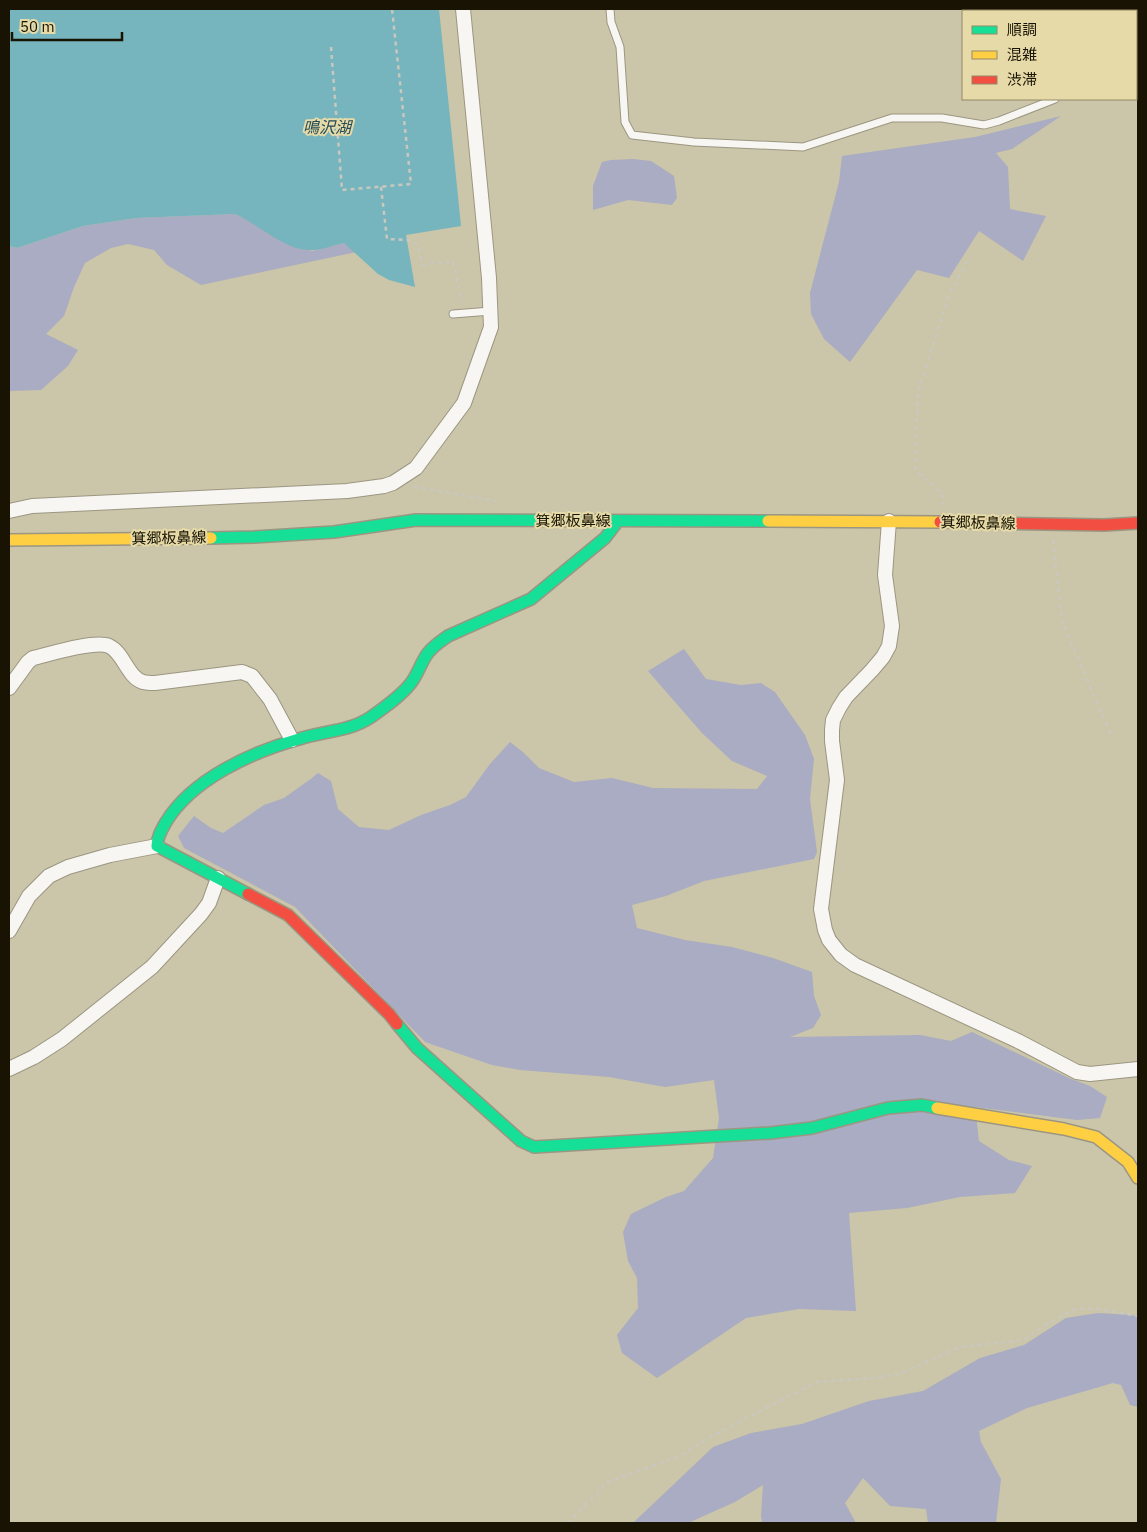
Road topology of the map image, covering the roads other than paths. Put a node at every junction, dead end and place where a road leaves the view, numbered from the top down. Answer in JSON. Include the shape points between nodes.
{"nodes":[{"id":1,"x":463,"y":9,"type":"edge"},
{"id":2,"x":610,"y":9,"type":"edge"},
{"id":3,"x":1052,"y":100,"type":"edge"},
{"id":4,"x":491,"y":311,"type":"junction"},
{"id":5,"x":453,"y":314,"type":"dead end"},
{"id":6,"x":9,"y":511,"type":"edge"},
{"id":7,"x":618,"y":521,"type":"junction"},
{"id":8,"x":889,"y":521,"type":"junction"},
{"id":9,"x":1138,"y":523,"type":"edge"},
{"id":10,"x":9,"y":540,"type":"edge"},
{"id":11,"x":9,"y":688,"type":"edge"},
{"id":12,"x":292,"y":740,"type":"junction"},
{"id":13,"x":157,"y":846,"type":"junction"},
{"id":14,"x":218,"y":878,"type":"junction"},
{"id":15,"x":9,"y":931,"type":"edge"},
{"id":16,"x":9,"y":1069,"type":"edge"},
{"id":17,"x":1138,"y":1069,"type":"edge"},
{"id":18,"x":1138,"y":1178,"type":"edge"}],
"edges":[{"from":1,"to":4,"type":"street"},
{"from":2,"to":3,"type":"lane","via":[[620,47],[625,122],[632,135],[694,142],[803,147],[892,118],[942,118],[984,125]]},
{"from":4,"to":5,"type":"lane"},
{"from":4,"to":6,"type":"street","via":[[491,327],[464,403],[416,468],[399,480],[384,486],[347,491],[32,506]]},
{"from":7,"to":8,"type":"street","name":"箕郷板鼻線"},
{"from":7,"to":10,"type":"street","name":"箕郷板鼻線","via":[[416,520],[334,532],[254,537]]},
{"from":7,"to":12,"type":"street","via":[[605,538],[531,599],[437,642],[406,689],[365,721]]},
{"from":8,"to":9,"type":"street","name":"箕郷板鼻線"},
{"from":8,"to":17,"type":"street","via":[[885,574],[892,626],[889,646],[883,657],[846,697],[833,720],[837,780],[821,909],[825,930],[835,948],[854,965],[1077,1072],[1090,1074]]},
{"from":11,"to":12,"type":"street","via":[[33,658],[97,644],[108,646],[116,650],[141,682],[155,684],[242,672],[252,676],[270,699]]},
{"from":12,"to":13,"type":"street","via":[[248,758],[185,796],[168,817]]},
{"from":13,"to":14,"type":"street"},
{"from":13,"to":15,"type":"street","via":[[110,855],[48,876],[28,896]]},
{"from":14,"to":16,"type":"street","via":[[209,903],[201,914],[152,967],[62,1039]]},
{"from":14,"to":18,"type":"street","via":[[288,915],[389,1014],[416,1048],[521,1141],[534,1147],[770,1133],[812,1128],[888,1108],[922,1105],[1096,1137],[1128,1162]]}]}
